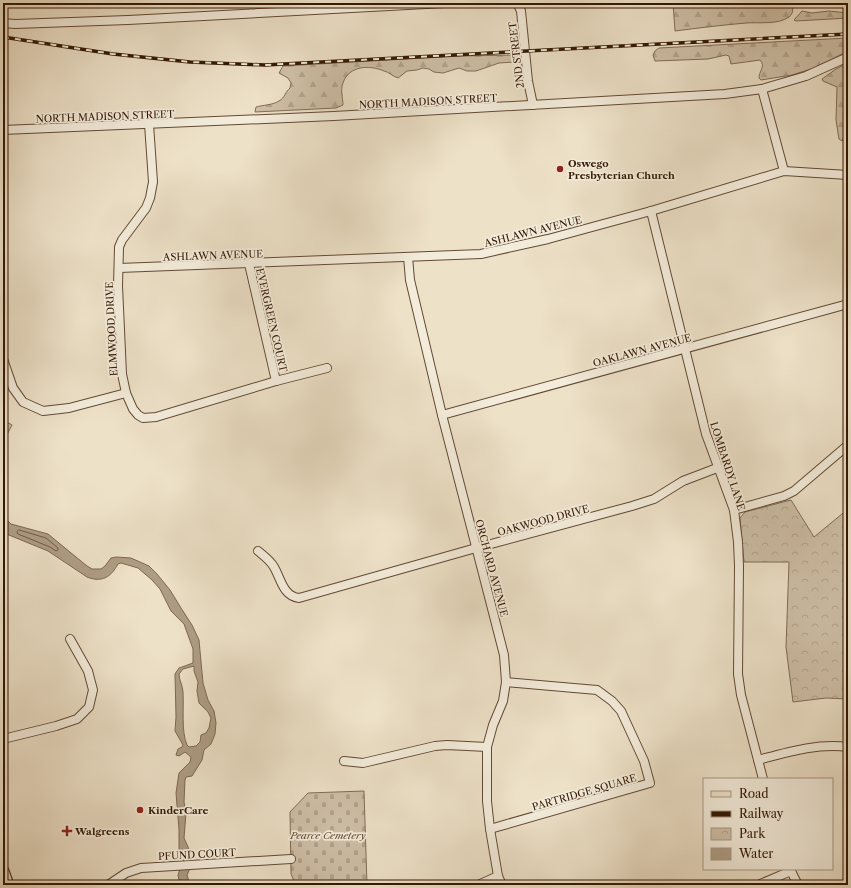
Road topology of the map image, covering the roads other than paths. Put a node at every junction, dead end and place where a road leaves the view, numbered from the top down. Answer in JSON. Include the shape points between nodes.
{"nodes":[{"id":1,"x":445,"y":3,"type":"edge"},
{"id":2,"x":517,"y":3,"type":"edge"},
{"id":3,"x":3,"y":23,"type":"edge"},
{"id":4,"x":848,"y":57,"type":"edge"},
{"id":5,"x":762,"y":89,"type":"junction"},
{"id":6,"x":533,"y":105,"type":"junction"},
{"id":7,"x":149,"y":124,"type":"junction"},
{"id":8,"x":3,"y":130,"type":"edge"},
{"id":9,"x":784,"y":171,"type":"junction"},
{"id":10,"x":848,"y":175,"type":"edge"},
{"id":11,"x":651,"y":211,"type":"junction"},
{"id":12,"x":408,"y":257,"type":"junction"},
{"id":13,"x":249,"y":264,"type":"junction"},
{"id":14,"x":119,"y":268,"type":"junction"},
{"id":15,"x":848,"y":304,"type":"edge"},
{"id":16,"x":685,"y":348,"type":"junction"},
{"id":17,"x":3,"y":359,"type":"edge"},
{"id":18,"x":327,"y":368,"type":"dead end"},
{"id":19,"x":276,"y":381,"type":"junction"},
{"id":20,"x":126,"y":392,"type":"junction"},
{"id":21,"x":442,"y":415,"type":"junction"},
{"id":22,"x":848,"y":445,"type":"edge"},
{"id":23,"x":717,"y":468,"type":"junction"},
{"id":24,"x":734,"y":510,"type":"junction"},
{"id":25,"x":476,"y":548,"type":"junction"},
{"id":26,"x":258,"y":551,"type":"dead end"},
{"id":27,"x":70,"y":639,"type":"dead end"},
{"id":28,"x":506,"y":682,"type":"junction"},
{"id":29,"x":3,"y":739,"type":"edge"},
{"id":30,"x":487,"y":747,"type":"junction"},
{"id":31,"x":848,"y":747,"type":"edge"},
{"id":32,"x":758,"y":760,"type":"junction"},
{"id":33,"x":344,"y":761,"type":"dead end"},
{"id":34,"x":763,"y":778,"type":"edge"},
{"id":35,"x":490,"y":829,"type":"junction"},
{"id":36,"x":291,"y":859,"type":"dead end"},
{"id":37,"x":791,"y":870,"type":"edge"},
{"id":38,"x":3,"y":871,"type":"edge"},
{"id":39,"x":498,"y":876,"type":"junction"},
{"id":40,"x":8,"y":885,"type":"edge"},
{"id":41,"x":108,"y":885,"type":"edge"},
{"id":42,"x":478,"y":885,"type":"edge"},
{"id":43,"x":502,"y":885,"type":"edge"},
{"id":44,"x":758,"y":885,"type":"edge"},
{"id":45,"x":798,"y":885,"type":"edge"}],
"edges":[{"from":1,"to":3,"type":"street","via":[[128,20]]},
{"from":2,"to":6,"type":"street","name":"2ND STREET","via":[[521,11]]},
{"from":4,"to":5,"type":"street","name":"NORTH MADISON STREET","via":[[806,76]]},
{"from":5,"to":6,"type":"street","name":"NORTH MADISON STREET","via":[[725,94]]},
{"from":5,"to":9,"type":"street"},
{"from":6,"to":7,"type":"street","name":"NORTH MADISON STREET"},
{"from":7,"to":8,"type":"street","name":"NORTH MADISON STREET"},
{"from":7,"to":14,"type":"street","name":"ELMWOOD DRIVE","via":[[153,182],[150,198],[146,208],[122,240],[119,247]]},
{"from":9,"to":10,"type":"street","name":"ASHLAWN AVENUE"},
{"from":9,"to":11,"type":"street","name":"ASHLAWN AVENUE"},
{"from":11,"to":12,"type":"street","name":"ASHLAWN AVENUE","via":[[481,254]]},
{"from":11,"to":16,"type":"street","name":"LOMBARDY LANE"},
{"from":12,"to":13,"type":"street","name":"ASHLAWN AVENUE"},
{"from":12,"to":21,"type":"street","name":"ORCHARD AVENUE","via":[[410,280]]},
{"from":13,"to":14,"type":"street","name":"ASHLAWN AVENUE"},
{"from":13,"to":19,"type":"street","name":"EVERGREEN COURT"},
{"from":14,"to":20,"type":"street","name":"ELMWOOD DRIVE","via":[[122,374]]},
{"from":15,"to":16,"type":"street","name":"OAKLAWN AVENUE"},
{"from":16,"to":21,"type":"street","name":"OAKLAWN AVENUE"},
{"from":16,"to":23,"type":"street","name":"LOMBARDY LANE"},
{"from":17,"to":20,"type":"street","via":[[12,388],[23,402],[43,411],[69,408]]},
{"from":18,"to":19,"type":"street","name":"ELMWOOD DRIVE"},
{"from":19,"to":20,"type":"street","name":"ELMWOOD DRIVE","via":[[149,418],[138,415]]},
{"from":21,"to":25,"type":"street","name":"ORCHARD AVENUE"},
{"from":22,"to":24,"type":"street","via":[[794,492]]},
{"from":23,"to":24,"type":"street","name":"LOMBARDY LANE"},
{"from":23,"to":25,"type":"street","name":"OAKWOOD DRIVE","via":[[683,481],[654,499]]},
{"from":24,"to":32,"type":"street","name":"LOMBARDY LANE","via":[[739,566],[738,674]]},
{"from":25,"to":26,"type":"street","name":"OAKWOOD DRIVE","via":[[299,598],[290,595],[282,586],[269,560]]},
{"from":25,"to":28,"type":"street","name":"ORCHARD AVENUE","via":[[501,640]]},
{"from":27,"to":29,"type":"street","via":[[88,671],[93,690],[89,707],[77,719]]},
{"from":28,"to":30,"type":"street","name":"ORCHARD AVENUE","via":[[503,700]]},
{"from":28,"to":35,"type":"street","name":"PARTRIDGE SQUARE","via":[[597,690],[621,711],[644,761],[650,783]]},
{"from":30,"to":33,"type":"street","via":[[435,746],[363,763]]},
{"from":30,"to":35,"type":"street","name":"ORCHARD AVENUE"},
{"from":31,"to":32,"type":"street","via":[[811,747]]},
{"from":32,"to":34,"type":"street","name":"LOMBARDY LANE"},
{"from":35,"to":39,"type":"street","name":"ORCHARD AVENUE"},
{"from":36,"to":41,"type":"street","name":"PFUND COURT","via":[[150,866],[119,876]]},
{"from":37,"to":44,"type":"street"},
{"from":37,"to":45,"type":"street"},
{"from":38,"to":40,"type":"main road"},
{"from":39,"to":42,"type":"street"},
{"from":39,"to":43,"type":"street","name":"ORCHARD AVENUE"}]}
